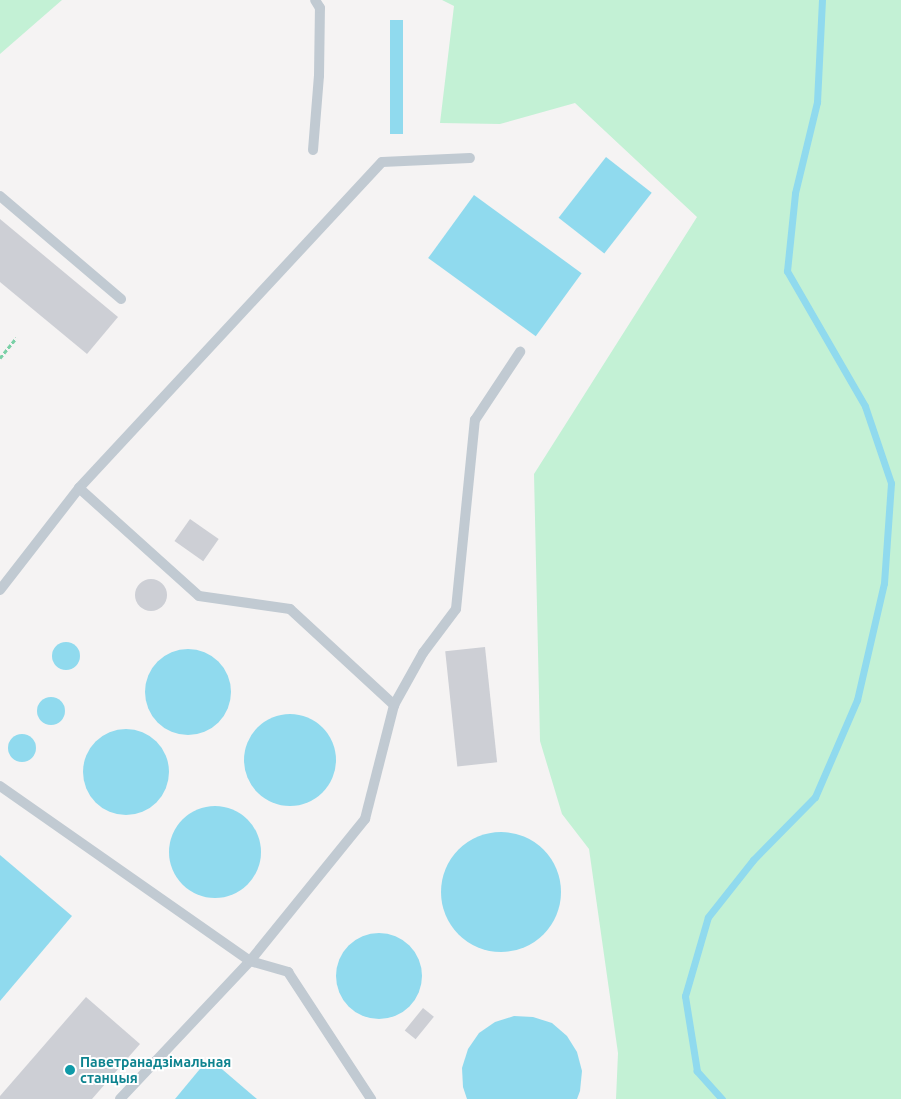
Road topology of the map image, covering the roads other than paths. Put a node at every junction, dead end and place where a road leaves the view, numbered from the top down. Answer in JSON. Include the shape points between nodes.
{"nodes":[{"id":1,"x":315,"y":0,"type":"edge"},
{"id":2,"x":313,"y":150,"type":"dead end"},
{"id":3,"x":470,"y":158,"type":"dead end"},
{"id":4,"x":0,"y":196,"type":"edge"},
{"id":5,"x":121,"y":299,"type":"dead end"},
{"id":6,"x":520,"y":352,"type":"dead end"},
{"id":7,"x":79,"y":488,"type":"junction"},
{"id":8,"x":0,"y":590,"type":"edge"},
{"id":9,"x":394,"y":705,"type":"junction"},
{"id":10,"x":0,"y":786,"type":"edge"},
{"id":11,"x":250,"y":961,"type":"junction"},
{"id":12,"x":120,"y":1099,"type":"edge"},
{"id":13,"x":371,"y":1099,"type":"edge"}],
"edges":[{"from":1,"to":2,"type":"lane","via":[[320,8]]},
{"from":3,"to":7,"type":"lane","via":[[382,162]]},
{"from":4,"to":5,"type":"lane"},
{"from":6,"to":9,"type":"lane","via":[[475,420],[456,609],[423,653]]},
{"from":7,"to":8,"type":"lane"},
{"from":7,"to":9,"type":"lane","via":[[199,596],[290,609]]},
{"from":9,"to":11,"type":"lane","via":[[365,819]]},
{"from":10,"to":11,"type":"lane"},
{"from":11,"to":12,"type":"lane"},
{"from":11,"to":13,"type":"lane","via":[[288,972]]}]}
